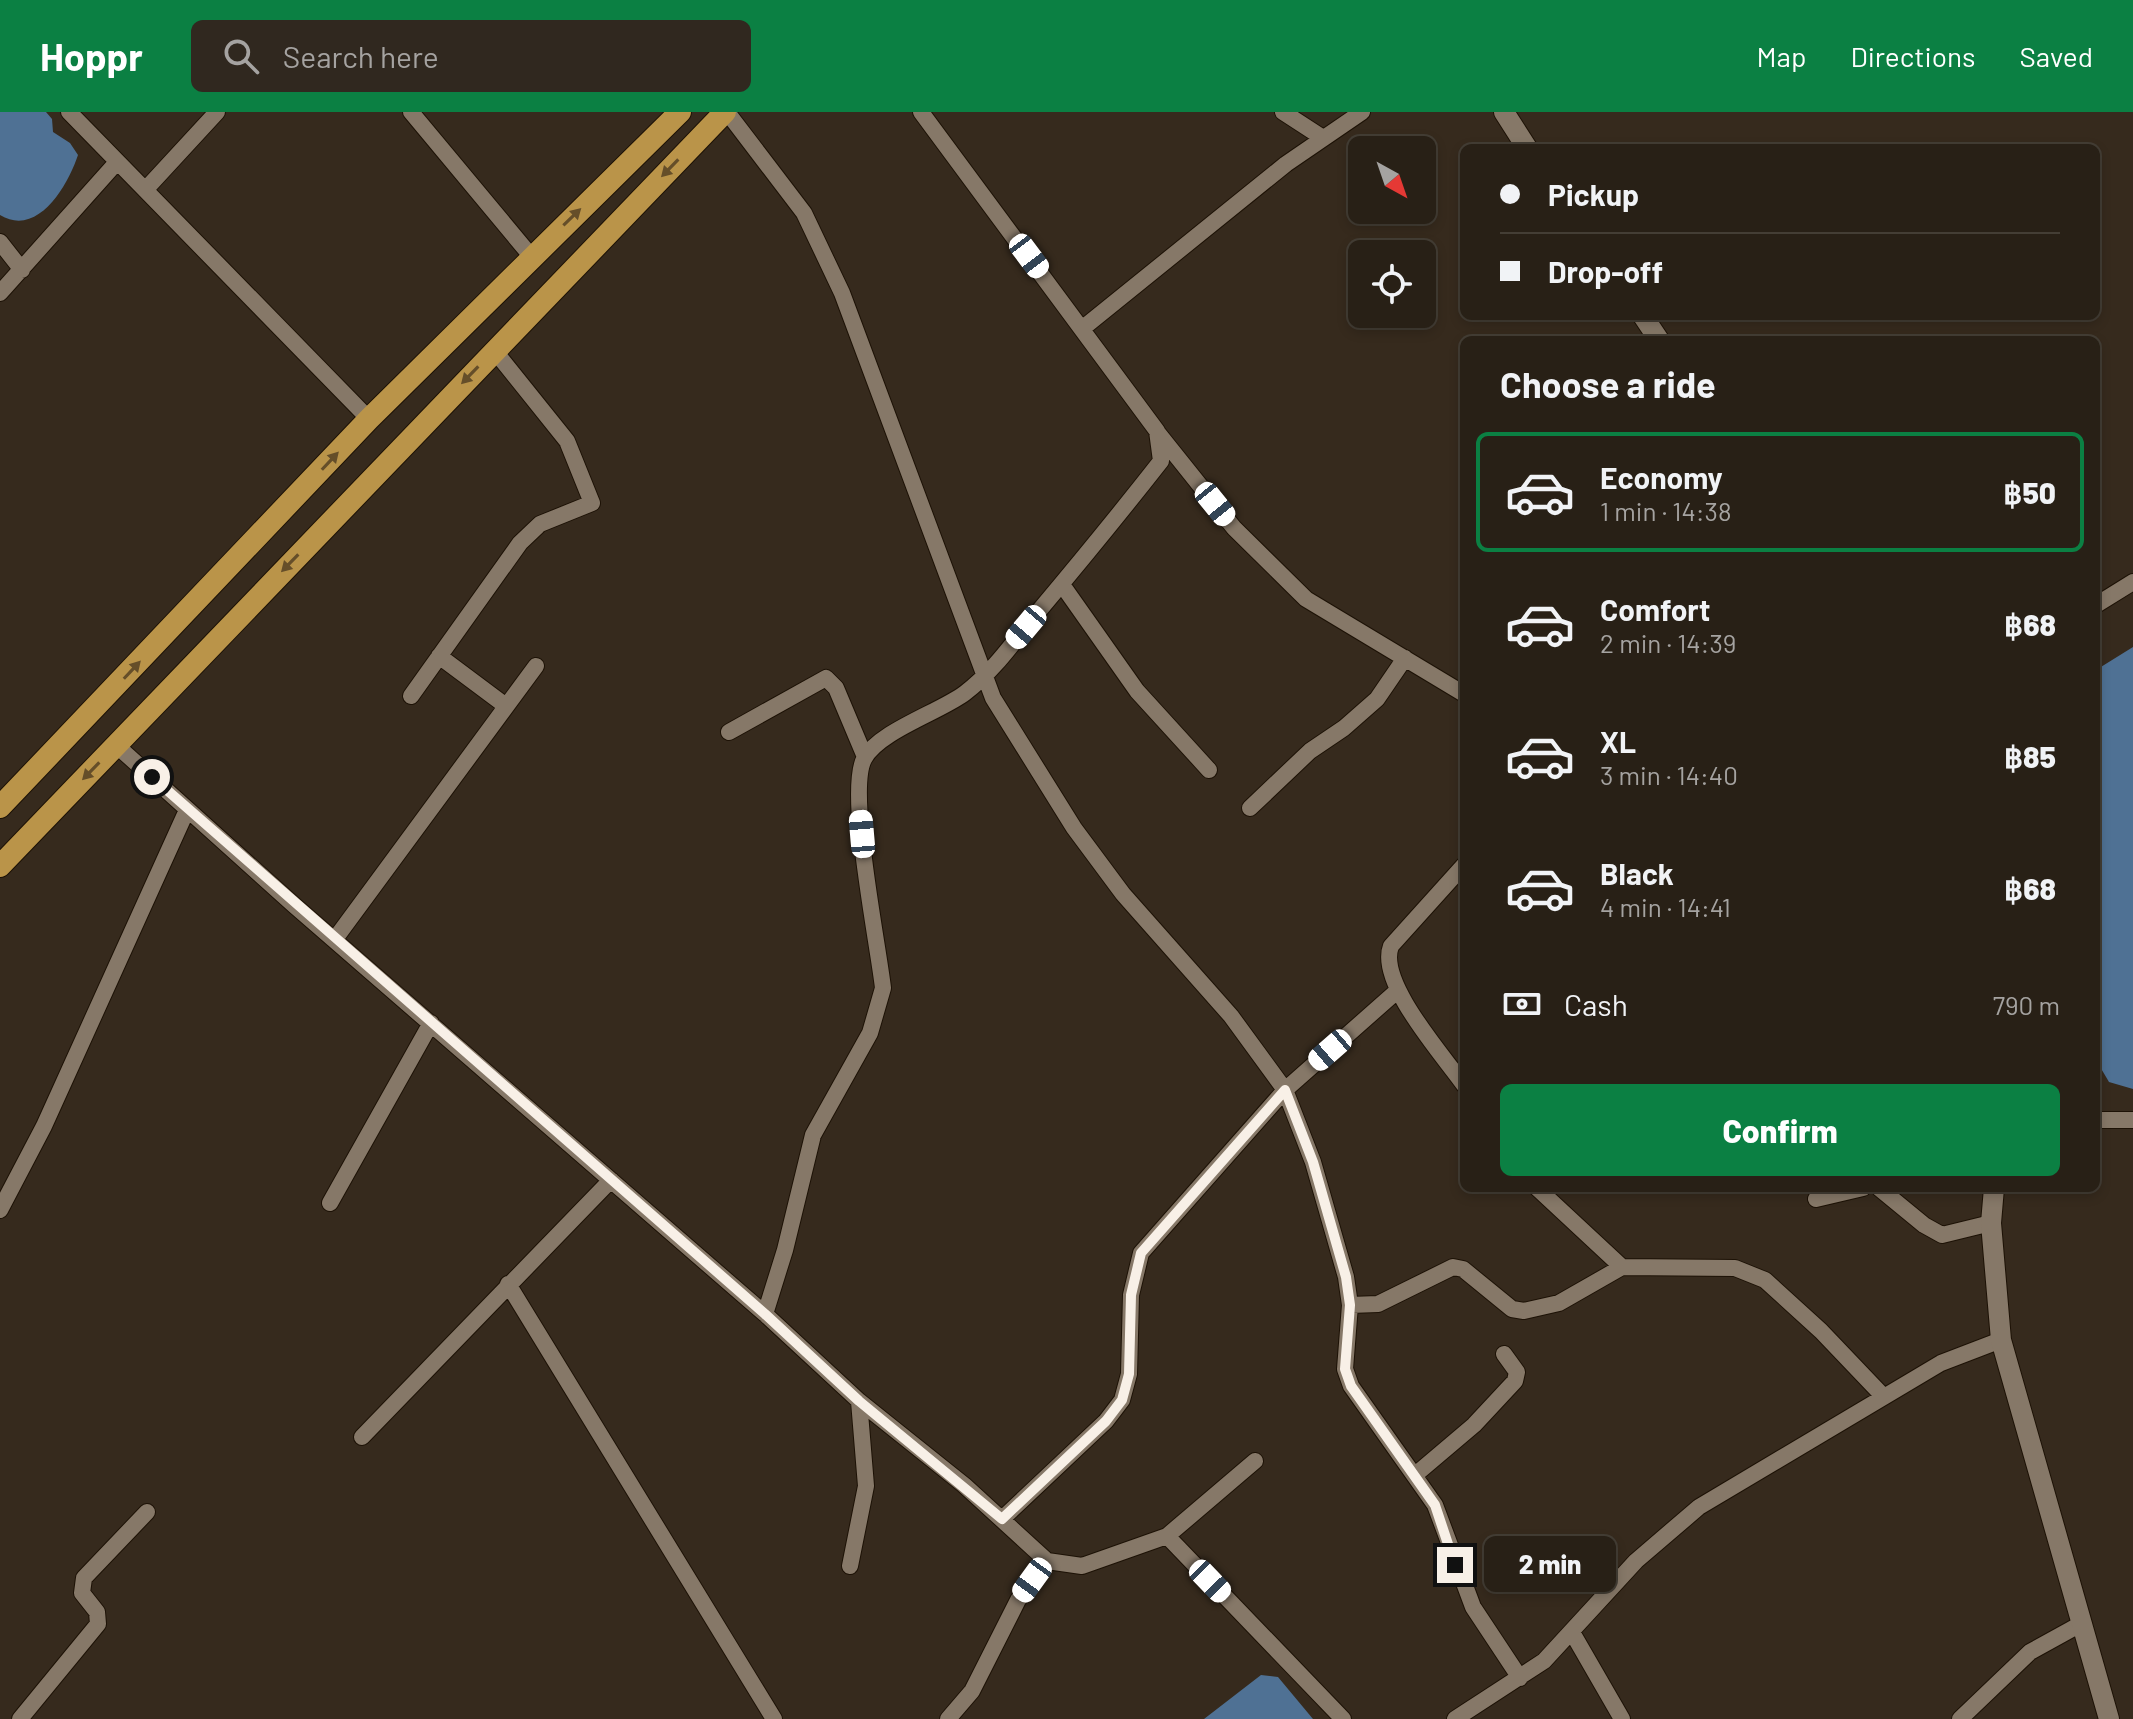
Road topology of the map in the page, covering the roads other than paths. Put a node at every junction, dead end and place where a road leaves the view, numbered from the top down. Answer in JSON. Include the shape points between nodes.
{"nodes":[{"id":1,"x":69,"y":112,"type":"edge"},
{"id":2,"x":217,"y":112,"type":"edge"},
{"id":3,"x":411,"y":112,"type":"edge"},
{"id":4,"x":680,"y":112,"type":"edge"},
{"id":5,"x":726,"y":112,"type":"edge"},
{"id":6,"x":921,"y":112,"type":"edge"},
{"id":7,"x":1283,"y":112,"type":"edge"},
{"id":8,"x":1362,"y":112,"type":"edge"},
{"id":9,"x":1504,"y":112,"type":"edge"},
{"id":10,"x":1323,"y":138,"type":"junction"},
{"id":11,"x":1524,"y":144,"type":"edge"},
{"id":12,"x":117,"y":162,"type":"junction"},
{"id":13,"x":146,"y":189,"type":"junction"},
{"id":14,"x":0,"y":242,"type":"edge"},
{"id":15,"x":531,"y":256,"type":"junction"},
{"id":16,"x":22,"y":270,"type":"junction"},
{"id":17,"x":0,"y":293,"type":"edge"},
{"id":18,"x":1083,"y":328,"type":"junction"},
{"id":19,"x":494,"y":350,"type":"junction"},
{"id":20,"x":369,"y":419,"type":"junction"},
{"id":21,"x":1157,"y":431,"type":"junction"},
{"id":22,"x":2133,"y":582,"type":"edge"},
{"id":23,"x":1063,"y":586,"type":"junction"},
{"id":24,"x":2100,"y":603,"type":"edge"},
{"id":25,"x":439,"y":656,"type":"junction"},
{"id":26,"x":1405,"y":658,"type":"junction"},
{"id":27,"x":536,"y":666,"type":"dead end"},
{"id":28,"x":984,"y":678,"type":"junction"},
{"id":29,"x":1460,"y":692,"type":"edge"},
{"id":30,"x":411,"y":696,"type":"dead end"},
{"id":31,"x":506,"y":706,"type":"junction"},
{"id":32,"x":729,"y":732,"type":"dead end"},
{"id":33,"x":116,"y":745,"type":"junction"},
{"id":34,"x":865,"y":757,"type":"junction"},
{"id":35,"x":1209,"y":770,"type":"dead end"},
{"id":36,"x":0,"y":807,"type":"edge"},
{"id":37,"x":1250,"y":808,"type":"dead end"},
{"id":38,"x":187,"y":810,"type":"junction"},
{"id":39,"x":0,"y":866,"type":"edge"},
{"id":40,"x":1460,"y":869,"type":"edge"},
{"id":41,"x":335,"y":939,"type":"junction"},
{"id":42,"x":1397,"y":991,"type":"junction"},
{"id":43,"x":431,"y":1023,"type":"junction"},
{"id":44,"x":1460,"y":1079,"type":"edge"},
{"id":45,"x":1285,"y":1090,"type":"junction"},
{"id":46,"x":2100,"y":1120,"type":"edge"},
{"id":47,"x":2133,"y":1120,"type":"edge"},
{"id":48,"x":611,"y":1180,"type":"junction"},
{"id":49,"x":1541,"y":1192,"type":"edge"},
{"id":50,"x":1846,"y":1192,"type":"edge"},
{"id":51,"x":1884,"y":1192,"type":"edge"},
{"id":52,"x":1994,"y":1192,"type":"edge"},
{"id":53,"x":1816,"y":1199,"type":"dead end"},
{"id":54,"x":330,"y":1203,"type":"dead end"},
{"id":55,"x":0,"y":1210,"type":"edge"},
{"id":56,"x":1991,"y":1223,"type":"junction"},
{"id":57,"x":1622,"y":1267,"type":"junction"},
{"id":58,"x":508,"y":1284,"type":"junction"},
{"id":59,"x":1350,"y":1305,"type":"junction"},
{"id":60,"x":765,"y":1314,"type":"junction"},
{"id":61,"x":2001,"y":1340,"type":"junction"},
{"id":62,"x":1504,"y":1354,"type":"dead end"},
{"id":63,"x":1883,"y":1396,"type":"junction"},
{"id":64,"x":859,"y":1401,"type":"junction"},
{"id":65,"x":362,"y":1437,"type":"dead end"},
{"id":66,"x":1255,"y":1461,"type":"dead end"},
{"id":67,"x":1415,"y":1475,"type":"junction"},
{"id":68,"x":147,"y":1512,"type":"dead end"},
{"id":69,"x":1002,"y":1519,"type":"junction"},
{"id":70,"x":1167,"y":1536,"type":"junction"},
{"id":71,"x":1047,"y":1561,"type":"junction"},
{"id":72,"x":850,"y":1566,"type":"dead end"},
{"id":73,"x":2079,"y":1625,"type":"junction"},
{"id":74,"x":1573,"y":1634,"type":"junction"},
{"id":75,"x":1520,"y":1678,"type":"junction"},
{"id":76,"x":20,"y":1719,"type":"edge"},
{"id":77,"x":774,"y":1719,"type":"edge"},
{"id":78,"x":948,"y":1719,"type":"edge"},
{"id":79,"x":1343,"y":1719,"type":"edge"},
{"id":80,"x":1455,"y":1719,"type":"edge"},
{"id":81,"x":1622,"y":1719,"type":"edge"},
{"id":82,"x":1960,"y":1719,"type":"edge"},
{"id":83,"x":2109,"y":1719,"type":"edge"}],
"edges":[{"from":1,"to":12,"type":"street"},
{"from":2,"to":13,"type":"street"},
{"from":3,"to":15,"type":"street"},
{"from":15,"to":4,"type":"main road","one_way":true},
{"from":5,"to":19,"type":"main road","one_way":true},
{"from":5,"to":28,"type":"street","via":[[804,213],[842,293]]},
{"from":6,"to":18,"type":"street"},
{"from":7,"to":10,"type":"street"},
{"from":8,"to":10,"type":"street"},
{"from":9,"to":11,"type":"street"},
{"from":10,"to":18,"type":"street"},
{"from":12,"to":13,"type":"street"},
{"from":12,"to":16,"type":"street"},
{"from":13,"to":20,"type":"street"},
{"from":14,"to":16,"type":"street"},
{"from":15,"to":20,"type":"main road"},
{"from":16,"to":17,"type":"street"},
{"from":18,"to":21,"type":"street"},
{"from":19,"to":25,"type":"street","via":[[567,441],[592,503],[540,524],[520,543]]},
{"from":19,"to":33,"type":"main road","one_way":true},
{"from":36,"to":20,"type":"main road","one_way":true},
{"from":21,"to":23,"type":"street","via":[[1161,461]]},
{"from":21,"to":26,"type":"street","via":[[1234,528],[1306,599]]},
{"from":22,"to":24,"type":"street"},
{"from":23,"to":28,"type":"street"},
{"from":23,"to":35,"type":"street","via":[[1137,691]]},
{"from":25,"to":30,"type":"street"},
{"from":25,"to":31,"type":"street"},
{"from":26,"to":29,"type":"street"},
{"from":26,"to":37,"type":"street","via":[[1377,699],[1310,751]]},
{"from":27,"to":31,"type":"street"},
{"from":28,"to":34,"type":"street"},
{"from":28,"to":45,"type":"street","via":[[1082,839],[1123,894],[1231,1016]]},
{"from":31,"to":41,"type":"street"},
{"from":32,"to":34,"type":"street","via":[[826,678],[836,688]]},
{"from":33,"to":38,"type":"street"},
{"from":33,"to":39,"type":"main road","one_way":true},
{"from":34,"to":60,"type":"street","via":[[858,780],[864,861],[883,988],[870,1033],[813,1135]]},
{"from":38,"to":41,"type":"street"},
{"from":38,"to":55,"type":"street","via":[[44,1126]]},
{"from":40,"to":42,"type":"street","via":[[1391,946],[1387,962]]},
{"from":41,"to":43,"type":"street"},
{"from":42,"to":44,"type":"street"},
{"from":42,"to":45,"type":"street"},
{"from":43,"to":48,"type":"street"},
{"from":43,"to":54,"type":"street"},
{"from":45,"to":59,"type":"street","via":[[1313,1162]]},
{"from":45,"to":69,"type":"street","via":[[1141,1253],[1131,1295],[1129,1374],[1122,1400]]},
{"from":46,"to":47,"type":"street"},
{"from":48,"to":58,"type":"street"},
{"from":48,"to":60,"type":"street"},
{"from":49,"to":57,"type":"street"},
{"from":50,"to":53,"type":"street"},
{"from":51,"to":56,"type":"street","via":[[1942,1235]]},
{"from":52,"to":56,"type":"street"},
{"from":56,"to":61,"type":"street"},
{"from":57,"to":59,"type":"street","via":[[1559,1303],[1524,1311],[1512,1309],[1463,1269],[1453,1267],[1378,1304]]},
{"from":57,"to":63,"type":"street","via":[[1707,1265],[1735,1268],[1765,1280]]},
{"from":58,"to":65,"type":"street"},
{"from":58,"to":77,"type":"street"},
{"from":59,"to":67,"type":"street","via":[[1345,1334],[1348,1377]]},
{"from":60,"to":64,"type":"street"},
{"from":61,"to":63,"type":"street","via":[[1941,1363]]},
{"from":61,"to":73,"type":"street"},
{"from":62,"to":67,"type":"street","via":[[1517,1372],[1515,1381]]},
{"from":63,"to":74,"type":"street","via":[[1699,1507],[1636,1561]]},
{"from":64,"to":69,"type":"street"},
{"from":64,"to":72,"type":"street","via":[[866,1486]]},
{"from":66,"to":70,"type":"street"},
{"from":67,"to":75,"type":"street","via":[[1435,1505],[1473,1607]]},
{"from":68,"to":76,"type":"street","via":[[84,1578],[82,1593],[97,1612],[98,1624]]},
{"from":69,"to":71,"type":"street"},
{"from":70,"to":71,"type":"street","via":[[1082,1566]]},
{"from":70,"to":79,"type":"street"},
{"from":71,"to":78,"type":"street","via":[[1018,1600],[972,1691]]},
{"from":73,"to":82,"type":"street","via":[[2030,1652]]},
{"from":73,"to":83,"type":"street"},
{"from":74,"to":75,"type":"street"},
{"from":74,"to":81,"type":"street"},
{"from":75,"to":80,"type":"street"}]}
